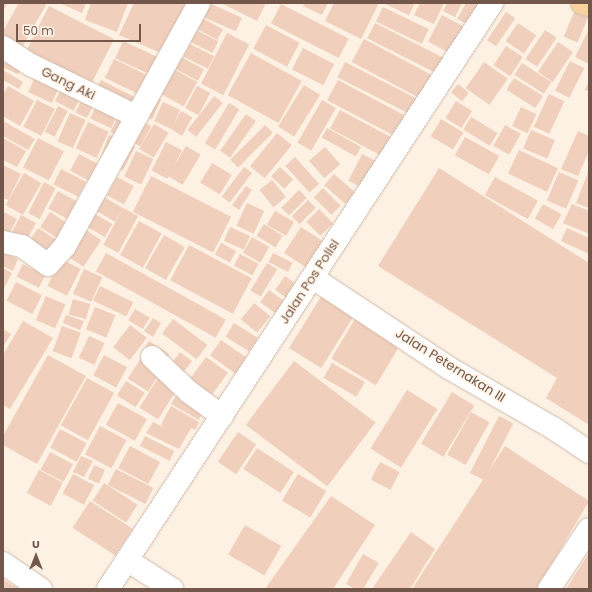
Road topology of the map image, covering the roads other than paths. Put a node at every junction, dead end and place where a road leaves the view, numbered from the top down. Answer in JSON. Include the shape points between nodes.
{"nodes":[{"id":1,"x":199,"y":3,"type":"edge"},
{"id":2,"x":492,"y":3,"type":"edge"},
{"id":3,"x":582,"y":3,"type":"edge"},
{"id":4,"x":589,"y":5,"type":"edge"},
{"id":5,"x":3,"y":47,"type":"edge"},
{"id":6,"x":136,"y":116,"type":"junction"},
{"id":7,"x":3,"y":242,"type":"edge"},
{"id":8,"x":313,"y":278,"type":"junction"},
{"id":9,"x":152,"y":357,"type":"dead end"},
{"id":10,"x":222,"y":416,"type":"junction"},
{"id":11,"x":589,"y":452,"type":"edge"},
{"id":12,"x":589,"y":529,"type":"edge"},
{"id":13,"x":126,"y":560,"type":"junction"},
{"id":14,"x":3,"y":563,"type":"edge"},
{"id":15,"x":41,"y":589,"type":"edge"},
{"id":16,"x":108,"y":589,"type":"edge"},
{"id":17,"x":172,"y":589,"type":"edge"},
{"id":18,"x":549,"y":589,"type":"edge"}],
"edges":[{"from":1,"to":6,"type":"street"},
{"from":2,"to":8,"type":"street","name":"Jalan Pos Polisi"},
{"from":3,"to":4,"type":"main road"},
{"from":5,"to":6,"type":"street","name":"Gang Aki","via":[[30,66]]},
{"from":6,"to":7,"type":"street","via":[[65,246],[48,265],[22,246]]},
{"from":8,"to":10,"type":"street","name":"Jalan Pos Polisi"},
{"from":8,"to":11,"type":"street","name":"Jalan Peternakan III","via":[[449,368],[554,428]]},
{"from":9,"to":10,"type":"street","via":[[188,392]]},
{"from":10,"to":13,"type":"street","name":"Jalan Pos Polisi"},
{"from":12,"to":18,"type":"street"},
{"from":13,"to":16,"type":"street","name":"Jalan Pos Polisi"},
{"from":13,"to":17,"type":"street"},
{"from":14,"to":15,"type":"street"}]}
